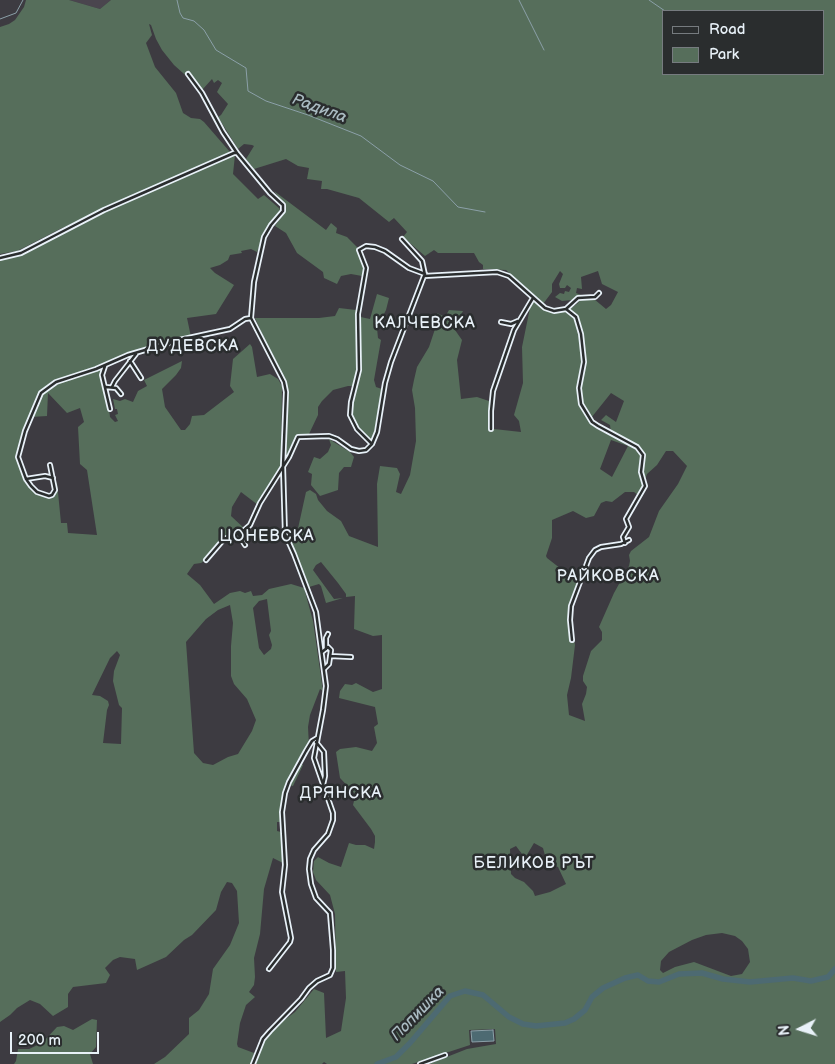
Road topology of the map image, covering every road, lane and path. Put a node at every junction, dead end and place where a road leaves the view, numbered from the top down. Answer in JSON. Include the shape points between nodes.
{"nodes":[{"id":1,"x":188,"y":74,"type":"dead end"},
{"id":2,"x":237,"y":153,"type":"junction"},
{"id":3,"x":402,"y":238,"type":"dead end"},
{"id":4,"x":0,"y":258,"type":"edge"},
{"id":5,"x":425,"y":275,"type":"junction"},
{"id":6,"x":599,"y":294,"type":"dead end"},
{"id":7,"x":533,"y":298,"type":"junction"},
{"id":8,"x":566,"y":309,"type":"junction"},
{"id":9,"x":251,"y":318,"type":"junction"},
{"id":10,"x":519,"y":321,"type":"junction"},
{"id":11,"x":501,"y":322,"type":"dead end"},
{"id":12,"x":137,"y":353,"type":"junction"},
{"id":13,"x":130,"y":361,"type":"junction"},
{"id":14,"x":106,"y":365,"type":"junction"},
{"id":15,"x":141,"y":378,"type":"dead end"},
{"id":16,"x":106,"y":387,"type":"junction"},
{"id":17,"x":112,"y":387,"type":"junction"},
{"id":18,"x":121,"y":394,"type":"dead end"},
{"id":19,"x":110,"y":409,"type":"dead end"},
{"id":20,"x":491,"y":429,"type":"dead end"},
{"id":21,"x":372,"y":444,"type":"junction"},
{"id":22,"x":50,"y":465,"type":"dead end"},
{"id":23,"x":283,"y":466,"type":"junction"},
{"id":24,"x":52,"y":478,"type":"junction"},
{"id":25,"x":26,"y":479,"type":"junction"},
{"id":26,"x":238,"y":534,"type":"junction"},
{"id":27,"x":629,"y":540,"type":"dead end"},
{"id":28,"x":625,"y":543,"type":"junction"},
{"id":29,"x":245,"y":545,"type":"dead end"},
{"id":30,"x":206,"y":560,"type":"dead end"},
{"id":31,"x":328,"y":634,"type":"dead end"},
{"id":32,"x":572,"y":640,"type":"dead end"},
{"id":33,"x":326,"y":649,"type":"junction"},
{"id":34,"x":322,"y":652,"type":"junction"},
{"id":35,"x":330,"y":656,"type":"junction"},
{"id":36,"x":351,"y":657,"type":"dead end"},
{"id":37,"x":324,"y":669,"type":"junction"},
{"id":38,"x":317,"y":740,"type":"junction"},
{"id":39,"x":323,"y":786,"type":"junction"},
{"id":40,"x":269,"y":969,"type":"dead end"},
{"id":41,"x":445,"y":1055,"type":"dead end"},
{"id":42,"x":253,"y":1064,"type":"edge"},
{"id":43,"x":420,"y":1064,"type":"edge"}],
"edges":[{"from":1,"to":2,"type":"street"},
{"from":2,"to":4,"type":"street","via":[[104,210],[21,253]]},
{"from":2,"to":9,"type":"street","via":[[284,208],[264,238],[254,282]]},
{"from":3,"to":5,"type":"street","via":[[422,261]]},
{"from":5,"to":7,"type":"street","via":[[497,272],[509,276]]},
{"from":5,"to":21,"type":"street","via":[[391,362]]},
{"from":5,"to":21,"type":"street","via":[[375,246],[359,250],[366,268],[358,314],[358,370],[350,415],[357,429]]},
{"from":6,"to":8,"type":"street","via":[[578,298]]},
{"from":7,"to":8,"type":"street","via":[[548,310]]},
{"from":7,"to":10,"type":"street"},
{"from":8,"to":28,"type":"street","via":[[576,317],[581,334],[584,362],[579,388],[581,404],[592,422],[637,447],[643,455],[641,472],[645,486],[626,519],[629,527],[623,536]]},
{"from":9,"to":12,"type":"street","via":[[230,329]]},
{"from":9,"to":23,"type":"street","via":[[284,382]]},
{"from":10,"to":11,"type":"street","via":[[511,324]]},
{"from":10,"to":20,"type":"street","via":[[493,391]]},
{"from":12,"to":13,"type":"street"},
{"from":12,"to":14,"type":"street"},
{"from":13,"to":15,"type":"street"},
{"from":13,"to":17,"type":"street"},
{"from":14,"to":16,"type":"street","via":[[102,375]]},
{"from":14,"to":25,"type":"street","via":[[56,382],[41,393],[24,431],[18,457]]},
{"from":16,"to":17,"type":"street"},
{"from":16,"to":19,"type":"street"},
{"from":17,"to":18,"type":"street"},
{"from":21,"to":23,"type":"street","via":[[359,451],[329,436],[300,437]]},
{"from":22,"to":24,"type":"street"},
{"from":23,"to":26,"type":"street","via":[[250,525]]},
{"from":23,"to":34,"type":"street","via":[[285,534],[314,604]]},
{"from":24,"to":25,"type":"street"},
{"from":24,"to":25,"type":"street","via":[[55,490],[48,496],[37,492]]},
{"from":26,"to":29,"type":"street"},
{"from":26,"to":30,"type":"street","via":[[224,539]]},
{"from":27,"to":28,"type":"street"},
{"from":28,"to":32,"type":"street","via":[[601,547],[588,558],[571,606]]},
{"from":31,"to":33,"type":"street"},
{"from":33,"to":34,"type":"street"},
{"from":33,"to":35,"type":"street","via":[[330,649]]},
{"from":34,"to":37,"type":"street"},
{"from":35,"to":36,"type":"street"},
{"from":35,"to":37,"type":"street"},
{"from":37,"to":38,"type":"street","via":[[325,698]]},
{"from":38,"to":39,"type":"street","via":[[314,758]]},
{"from":38,"to":39,"type":"street","via":[[324,752]]},
{"from":38,"to":40,"type":"street","via":[[312,741],[306,751],[285,794],[282,812],[286,865],[282,892],[291,938]]},
{"from":39,"to":42,"type":"street","via":[[333,820],[328,834],[314,850],[308,870],[316,898],[330,913],[332,973],[309,988],[263,1039]]},
{"from":41,"to":43,"type":"street"}]}
